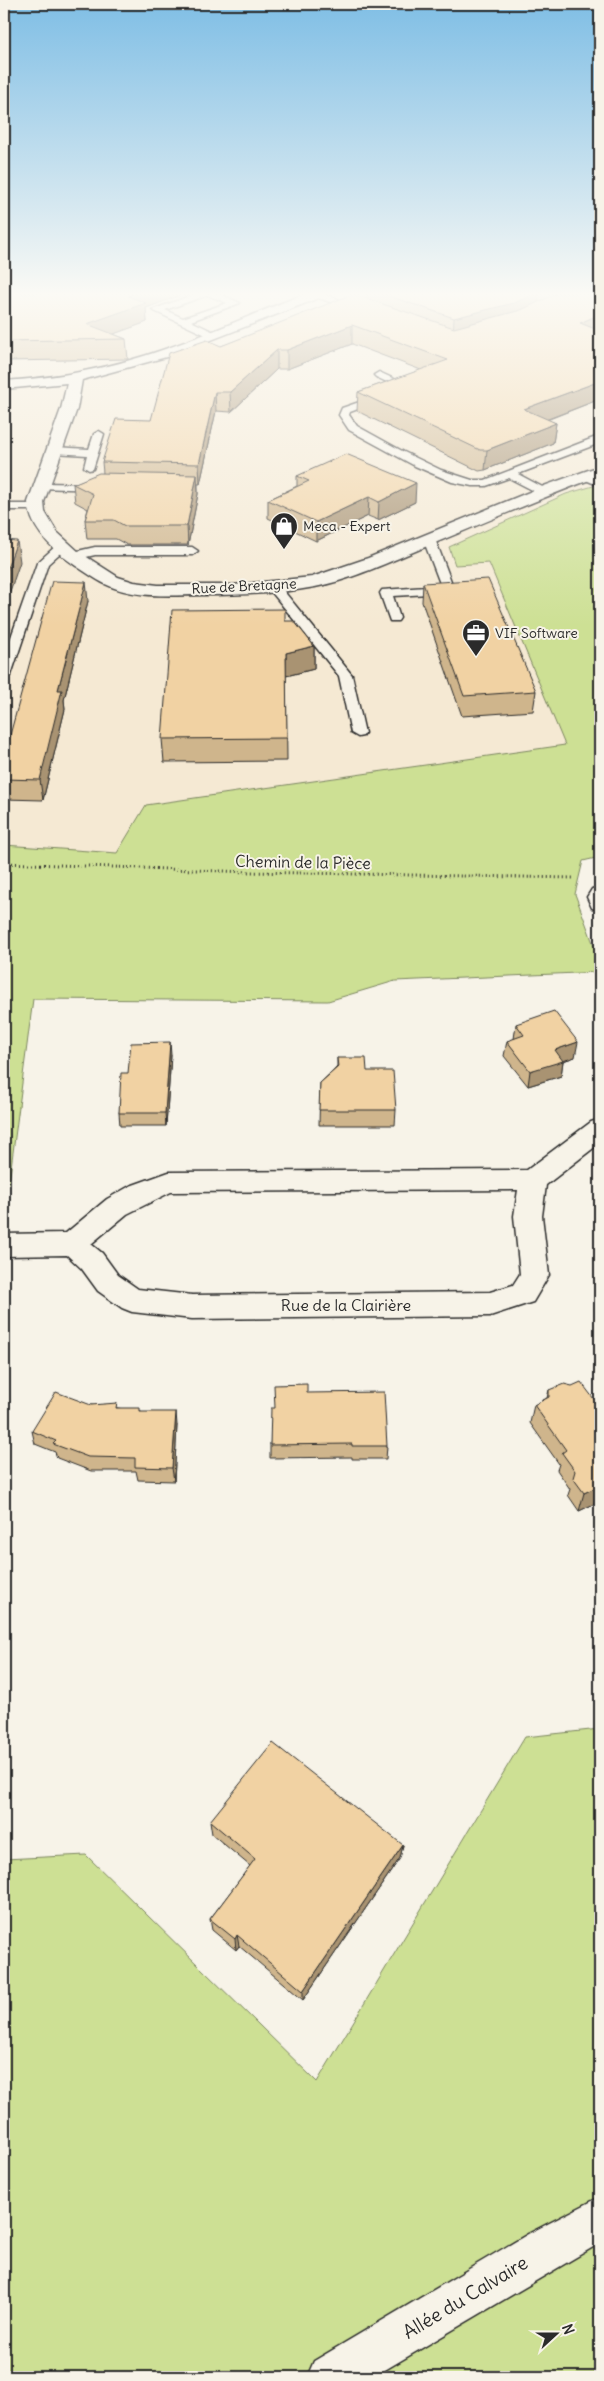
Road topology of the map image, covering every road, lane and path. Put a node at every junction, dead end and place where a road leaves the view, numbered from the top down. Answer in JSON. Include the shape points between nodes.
{"nodes":[{"id":1,"x":70,"y":404,"type":"edge"},
{"id":2,"x":363,"y":404,"type":"edge"},
{"id":3,"x":99,"y":434,"type":"dead end"},
{"id":4,"x":600,"y":439,"type":"edge"},
{"id":5,"x":54,"y":450,"type":"junction"},
{"id":6,"x":94,"y":452,"type":"junction"},
{"id":7,"x":89,"y":467,"type":"dead end"},
{"id":8,"x":509,"y":474,"type":"junction"},
{"id":9,"x":595,"y":477,"type":"edge"},
{"id":10,"x":42,"y":486,"type":"junction"},
{"id":11,"x":111,"y":488,"type":"edge"},
{"id":12,"x":544,"y":492,"type":"junction"},
{"id":13,"x":4,"y":506,"type":"edge"},
{"id":14,"x":36,"y":507,"type":"junction"},
{"id":15,"x":429,"y":539,"type":"junction"},
{"id":16,"x":68,"y":551,"type":"junction"},
{"id":17,"x":192,"y":551,"type":"dead end"},
{"id":18,"x":274,"y":587,"type":"junction"},
{"id":19,"x":394,"y":618,"type":"dead end"},
{"id":20,"x":5,"y":669,"type":"edge"},
{"id":21,"x":358,"y":733,"type":"dead end"},
{"id":22,"x":4,"y":863,"type":"edge"},
{"id":23,"x":578,"y":878,"type":"dead end"},
{"id":24,"x":600,"y":894,"type":"edge"},
{"id":25,"x":600,"y":903,"type":"edge"},
{"id":26,"x":600,"y":1129,"type":"edge"},
{"id":27,"x":532,"y":1180,"type":"junction"},
{"id":28,"x":73,"y":1244,"type":"junction"},
{"id":29,"x":4,"y":1245,"type":"edge"},
{"id":30,"x":600,"y":2219,"type":"edge"},
{"id":31,"x":330,"y":2377,"type":"edge"}],
"edges":[{"from":1,"to":5,"type":"street"},
{"from":2,"to":8,"type":"lane","via":[[346,410],[344,415],[353,428],[454,480],[477,484]]},
{"from":3,"to":6,"type":"lane"},
{"from":4,"to":8,"type":"lane"},
{"from":5,"to":6,"type":"lane"},
{"from":5,"to":10,"type":"street"},
{"from":6,"to":7,"type":"lane"},
{"from":8,"to":12,"type":"lane"},
{"from":9,"to":12,"type":"street","name":"Rue de Bretagne"},
{"from":10,"to":11,"type":"lane"},
{"from":10,"to":14,"type":"street"},
{"from":12,"to":15,"type":"street","name":"Rue de Bretagne"},
{"from":13,"to":14,"type":"lane"},
{"from":14,"to":16,"type":"street","name":"Rue de Bretagne","via":[[43,525]]},
{"from":15,"to":18,"type":"street","name":"Rue de Bretagne","via":[[314,582]]},
{"from":15,"to":19,"type":"lane","via":[[448,589],[386,592]]},
{"from":16,"to":17,"type":"lane"},
{"from":16,"to":18,"type":"street","name":"Rue de Bretagne","via":[[112,581],[132,587],[158,590]]},
{"from":16,"to":20,"type":"lane","via":[[42,563]]},
{"from":18,"to":21,"type":"lane","via":[[345,675]]},
{"from":22,"to":23,"type":"path","name":"Chemin de la Pièce","via":[[249,872]]},
{"from":24,"to":25,"type":"street"},
{"from":26,"to":27,"type":"street"},
{"from":27,"to":28,"type":"street","via":[[169,1182],[135,1194],[100,1216]]},
{"from":27,"to":28,"type":"street","name":"Rue de la Clairière","via":[[528,1216],[535,1275],[523,1294],[490,1304],[192,1306],[132,1300],[108,1283],[92,1261]]},
{"from":28,"to":29,"type":"street"},
{"from":30,"to":31,"type":"street","name":"Allée du Calvaire"}]}
